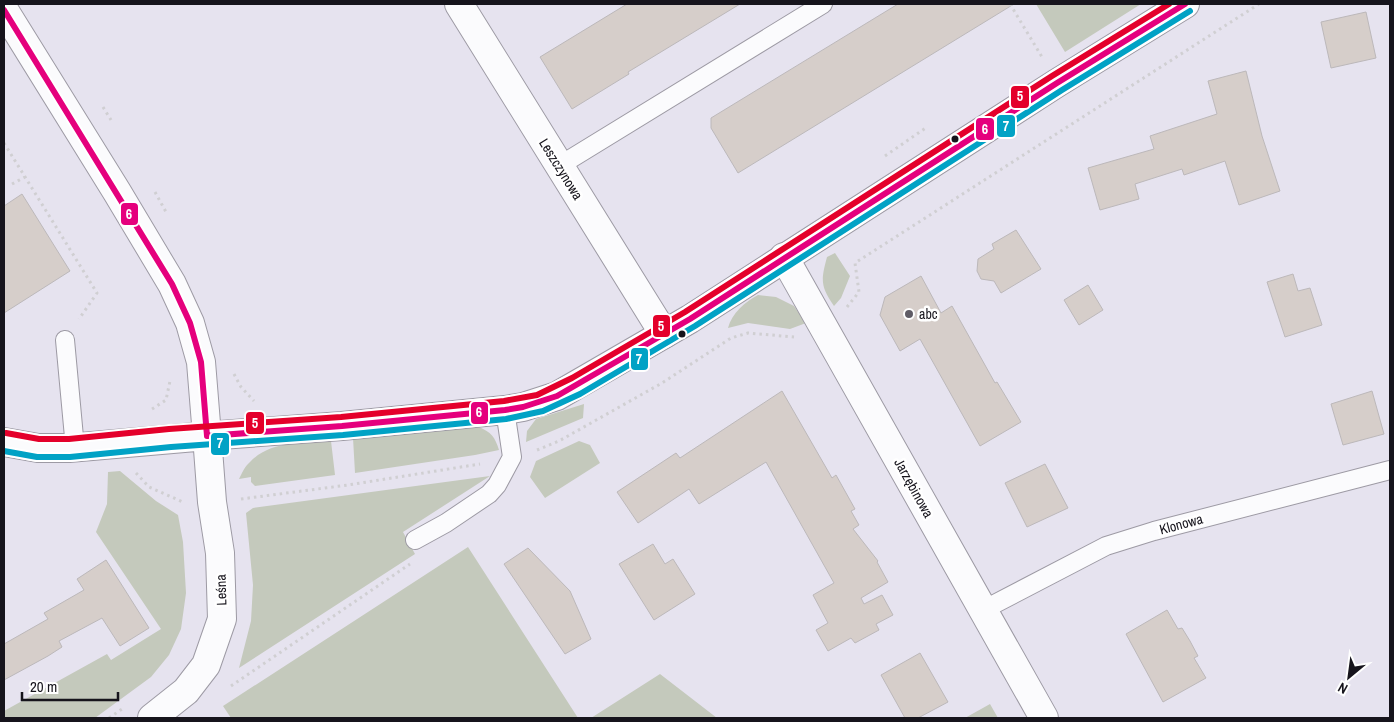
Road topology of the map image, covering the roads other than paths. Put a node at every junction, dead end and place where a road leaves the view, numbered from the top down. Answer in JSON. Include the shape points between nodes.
{"nodes":[{"id":1,"x":459,"y":4,"type":"edge"},
{"id":2,"x":823,"y":4,"type":"edge"},
{"id":3,"x":1185,"y":4,"type":"edge"},
{"id":4,"x":4,"y":10,"type":"edge"},
{"id":5,"x":560,"y":166,"type":"junction"},
{"id":6,"x":784,"y":257,"type":"junction"},
{"id":7,"x":664,"y":334,"type":"junction"},
{"id":8,"x":65,"y":340,"type":"road end"},
{"id":9,"x":505,"y":410,"type":"junction"},
{"id":10,"x":207,"y":436,"type":"junction"},
{"id":11,"x":4,"y":442,"type":"edge"},
{"id":12,"x":75,"y":448,"type":"junction"},
{"id":13,"x":1390,"y":470,"type":"edge"},
{"id":14,"x":415,"y":540,"type":"dead end"},
{"id":15,"x":983,"y":610,"type":"junction"},
{"id":16,"x":152,"y":718,"type":"edge"},
{"id":17,"x":1044,"y":718,"type":"edge"}],
"edges":[{"from":1,"to":5,"type":"street","name":"Leszczynowa"},
{"from":2,"to":5,"type":"lane"},
{"from":3,"to":6,"type":"street"},
{"from":4,"to":10,"type":"street","name":"Leśna","via":[[172,284],[190,323],[201,362]]},
{"from":5,"to":7,"type":"street","name":"Leszczynowa"},
{"from":6,"to":7,"type":"street"},
{"from":6,"to":15,"type":"street","name":"Jarzębinowa"},
{"from":7,"to":9,"type":"street","via":[[557,396]]},
{"from":8,"to":12,"type":"lane"},
{"from":9,"to":10,"type":"street"},
{"from":9,"to":14,"type":"lane","via":[[512,457],[497,485],[489,494]]},
{"from":10,"to":12,"type":"street"},
{"from":10,"to":16,"type":"street","name":"Leśna","via":[[220,553],[222,619],[206,665],[186,691]]},
{"from":11,"to":12,"type":"street","via":[[38,448]]},
{"from":13,"to":15,"type":"lane","name":"Klonowa","via":[[1106,546]]},
{"from":15,"to":17,"type":"street","name":"Jarzębinowa"}]}
